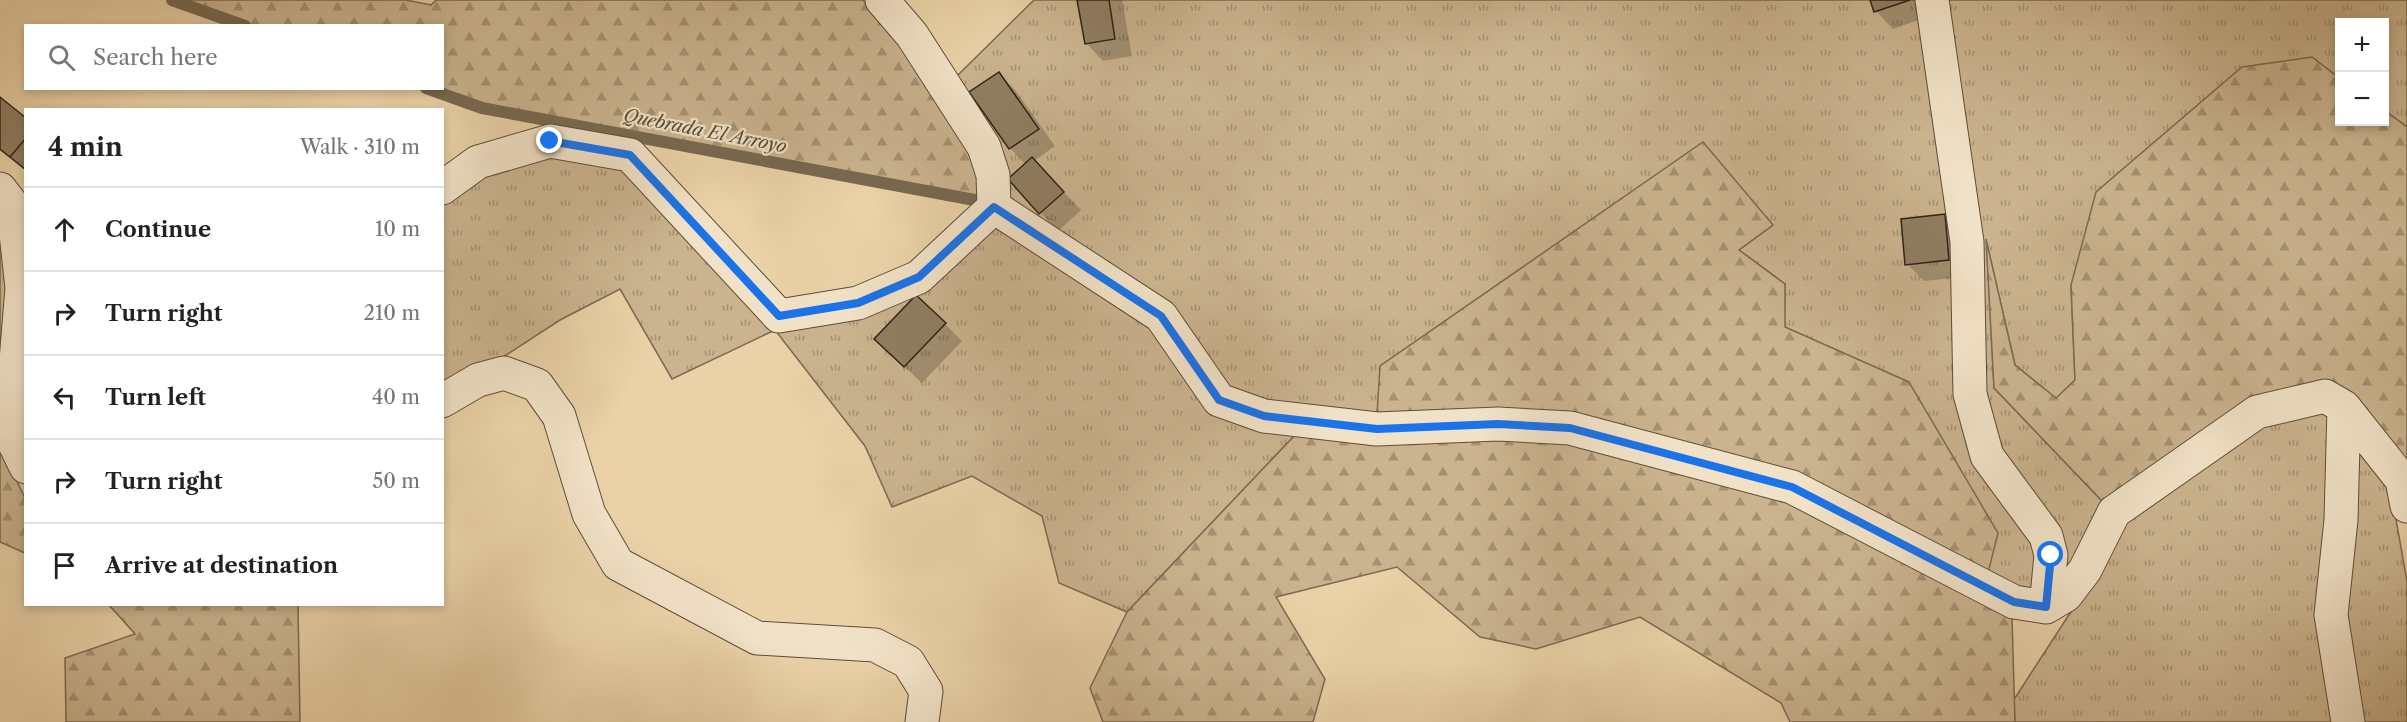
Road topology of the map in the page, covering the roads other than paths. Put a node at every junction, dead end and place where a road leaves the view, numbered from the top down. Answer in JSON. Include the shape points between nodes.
{"nodes":[{"id":1,"x":882,"y":0,"type":"edge"},
{"id":2,"x":1932,"y":0,"type":"edge"},
{"id":3,"x":444,"y":187,"type":"edge"},
{"id":4,"x":0,"y":189,"type":"edge"},
{"id":5,"x":994,"y":207,"type":"junction"},
{"id":6,"x":444,"y":400,"type":"edge"},
{"id":7,"x":2344,"y":407,"type":"junction"},
{"id":8,"x":24,"y":463,"type":"edge"},
{"id":9,"x":2407,"y":506,"type":"edge"},
{"id":10,"x":2046,"y":607,"type":"junction"},
{"id":11,"x":922,"y":722,"type":"edge"},
{"id":12,"x":2348,"y":722,"type":"edge"}],
"edges":[{"from":1,"to":5,"type":"street","via":[[912,35],[984,147],[993,175]]},
{"from":2,"to":10,"type":"street","via":[[1967,242],[1970,394],[1987,456],[2046,536],[2051,555]]},
{"from":3,"to":5,"type":"street","via":[[478,162],[550,141],[630,155],[779,316],[858,303],[919,277]]},
{"from":4,"to":8,"type":"street","via":[[13,206],[22,288],[10,434]]},
{"from":5,"to":10,"type":"street","via":[[1161,316],[1219,400],[1264,416],[1377,429],[1498,424],[1570,428],[1792,487],[2014,602]]},
{"from":6,"to":11,"type":"street","via":[[478,381],[504,373],[537,385],[559,416],[590,514],[618,564],[757,638],[875,645],[908,662],[926,691]]},
{"from":7,"to":9,"type":"street","via":[[2402,480]]},
{"from":7,"to":10,"type":"street","via":[[2325,396],[2257,412],[2214,439],[2114,512],[2085,570],[2066,595]]},
{"from":7,"to":12,"type":"street","via":[[2341,520],[2331,615]]}]}
